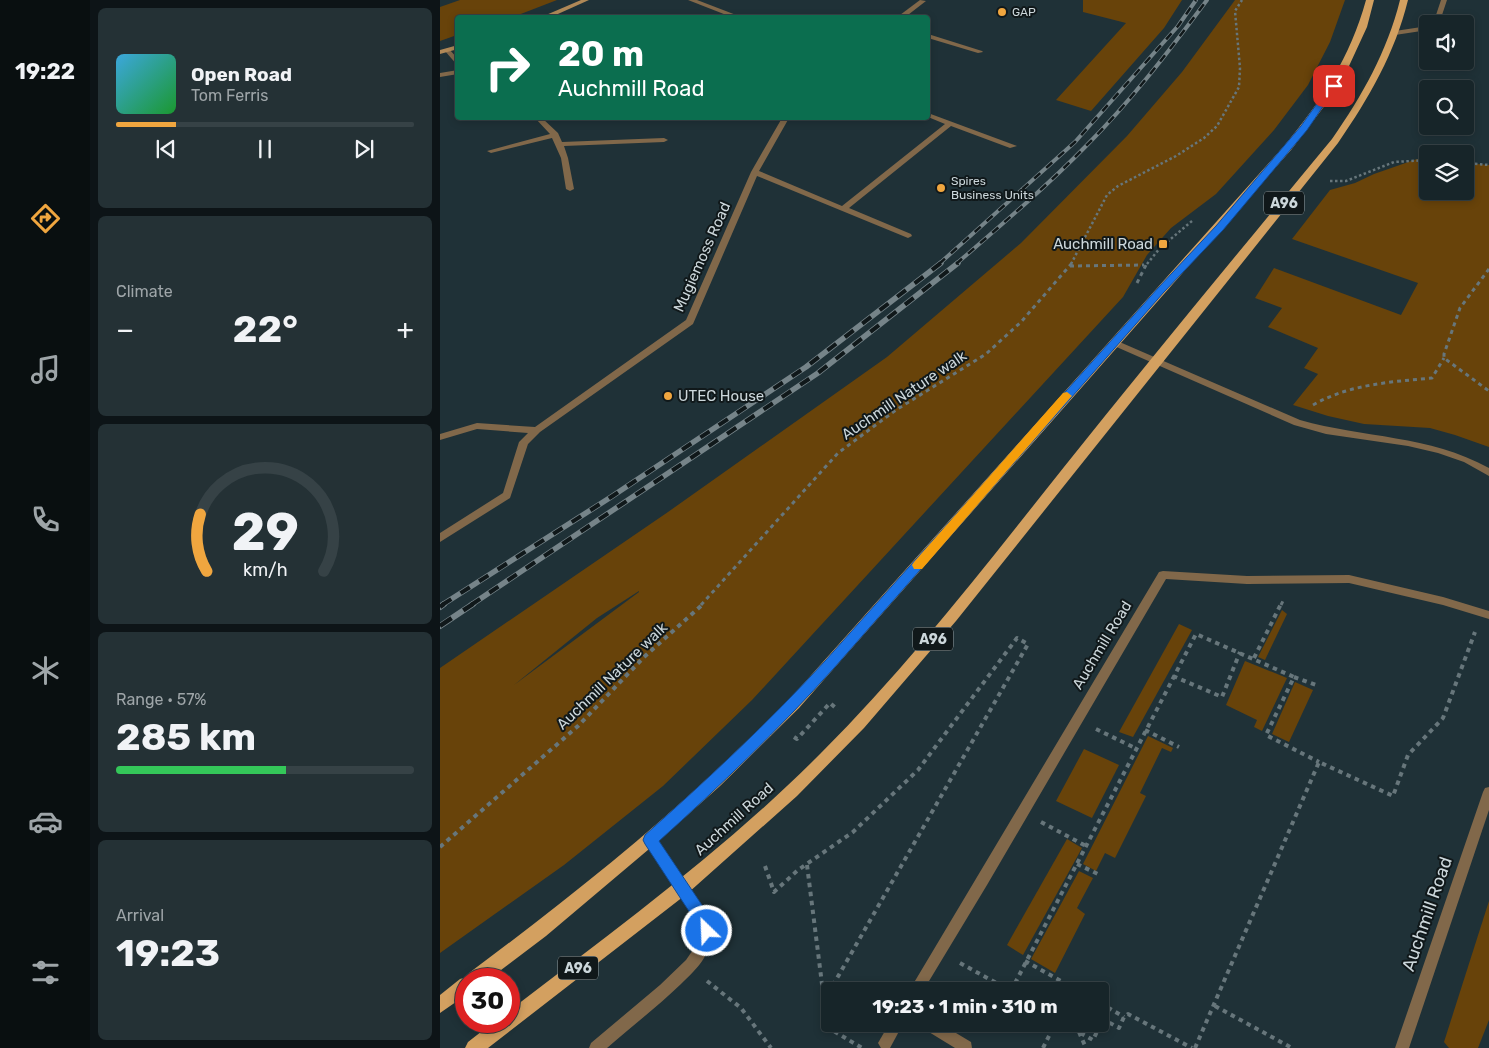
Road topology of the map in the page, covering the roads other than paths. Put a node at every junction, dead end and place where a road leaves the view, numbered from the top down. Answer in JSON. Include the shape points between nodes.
{"nodes":[{"id":1,"x":586,"y":0,"type":"edge"},
{"id":2,"x":692,"y":0,"type":"edge"},
{"id":3,"x":1370,"y":0,"type":"edge"},
{"id":4,"x":1404,"y":0,"type":"edge"},
{"id":5,"x":1444,"y":0,"type":"edge"},
{"id":6,"x":923,"y":1,"type":"dead end"},
{"id":7,"x":549,"y":15,"type":"edge"},
{"id":8,"x":733,"y":15,"type":"edge"},
{"id":9,"x":903,"y":15,"type":"edge"},
{"id":10,"x":1439,"y":15,"type":"edge"},
{"id":11,"x":1419,"y":29,"type":"edge"},
{"id":12,"x":1395,"y":33,"type":"junction"},
{"id":13,"x":930,"y":37,"type":"edge"},
{"id":14,"x":443,"y":51,"type":"edge"},
{"id":15,"x":980,"y":52,"type":"dead end"},
{"id":16,"x":455,"y":61,"type":"edge"},
{"id":17,"x":455,"y":72,"type":"edge"},
{"id":18,"x":440,"y":75,"type":"edge"},
{"id":19,"x":930,"y":115,"type":"edge"},
{"id":20,"x":540,"y":120,"type":"edge"},
{"id":21,"x":784,"y":120,"type":"edge"},
{"id":22,"x":950,"y":123,"type":"junction"},
{"id":23,"x":555,"y":135,"type":"junction"},
{"id":24,"x":664,"y":140,"type":"dead end"},
{"id":25,"x":561,"y":144,"type":"junction"},
{"id":26,"x":1013,"y":146,"type":"dead end"},
{"id":27,"x":492,"y":152,"type":"dead end"},
{"id":28,"x":755,"y":172,"type":"junction"},
{"id":29,"x":570,"y":189,"type":"dead end"},
{"id":30,"x":843,"y":209,"type":"junction"},
{"id":31,"x":908,"y":236,"type":"dead end"},
{"id":32,"x":1115,"y":343,"type":"junction"},
{"id":33,"x":1156,"y":363,"type":"junction"},
{"id":34,"x":537,"y":430,"type":"junction"},
{"id":35,"x":440,"y":436,"type":"edge"},
{"id":36,"x":1489,"y":472,"type":"edge"},
{"id":37,"x":440,"y":538,"type":"edge"},
{"id":38,"x":1485,"y":614,"type":"edge"},
{"id":39,"x":1489,"y":792,"type":"edge"},
{"id":40,"x":650,"y":840,"type":"junction"},
{"id":41,"x":682,"y":888,"type":"junction"},
{"id":42,"x":490,"y":968,"type":"edge"},
{"id":43,"x":921,"y":982,"type":"edge"},
{"id":44,"x":455,"y":993,"type":"edge"},
{"id":45,"x":440,"y":1005,"type":"edge"},
{"id":46,"x":891,"y":1032,"type":"edge"},
{"id":47,"x":942,"y":1032,"type":"edge"},
{"id":48,"x":885,"y":1043,"type":"road end"},
{"id":49,"x":966,"y":1047,"type":"edge"},
{"id":50,"x":474,"y":1048,"type":"edge"},
{"id":51,"x":596,"y":1048,"type":"edge"},
{"id":52,"x":1402,"y":1048,"type":"edge"}],
"edges":[{"from":1,"to":7,"type":"street"},
{"from":2,"to":8,"type":"street"},
{"from":3,"to":32,"type":"main road","number":"A96","via":[[1354,48],[1325,100],[1220,228]]},
{"from":4,"to":12,"type":"main road","name":"Auchmill Road","number":"A96"},
{"from":5,"to":10,"type":"street"},
{"from":6,"to":9,"type":"street"},
{"from":11,"to":12,"type":"street"},
{"from":12,"to":33,"type":"main road","name":"Auchmill Road","number":"A96","via":[[1354,114]]},
{"from":13,"to":15,"type":"street"},
{"from":14,"to":16,"type":"street"},
{"from":17,"to":18,"type":"street"},
{"from":19,"to":22,"type":"street"},
{"from":20,"to":23,"type":"street"},
{"from":21,"to":28,"type":"street","name":"Mugiemoss Road"},
{"from":22,"to":26,"type":"street"},
{"from":22,"to":30,"type":"street"},
{"from":23,"to":25,"type":"street"},
{"from":23,"to":27,"type":"street"},
{"from":24,"to":25,"type":"street"},
{"from":25,"to":29,"type":"street"},
{"from":28,"to":30,"type":"street"},
{"from":28,"to":34,"type":"street","name":"Mugiemoss Road","via":[[690,322]]},
{"from":30,"to":31,"type":"street"},
{"from":32,"to":33,"type":"street"},
{"from":32,"to":40,"type":"main road","number":"A96","via":[[794,704]]},
{"from":33,"to":36,"type":"street","via":[[1291,420],[1326,431],[1439,450]]},
{"from":33,"to":41,"type":"main road","name":"Auchmill Road","number":"A96","via":[[970,595],[857,725],[774,808]]},
{"from":34,"to":35,"type":"street","via":[[477,426]]},
{"from":34,"to":37,"type":"street","name":"Mugiemoss Road","via":[[524,442],[507,495]]},
{"from":38,"to":43,"type":"street","name":"Auchmill Road","via":[[1349,579],[1247,580],[1163,575]]},
{"from":39,"to":52,"type":"street","name":"Auchmill Road"},
{"from":40,"to":41,"type":"street"},
{"from":40,"to":42,"type":"main road","number":"A96"},
{"from":41,"to":50,"type":"main road","name":"Auchmill Road","number":"A96"},
{"from":41,"to":51,"type":"street","via":[[705,922],[707,931],[699,954],[665,990]]},
{"from":44,"to":45,"type":"main road"},
{"from":46,"to":48,"type":"street"},
{"from":47,"to":49,"type":"street"}]}
